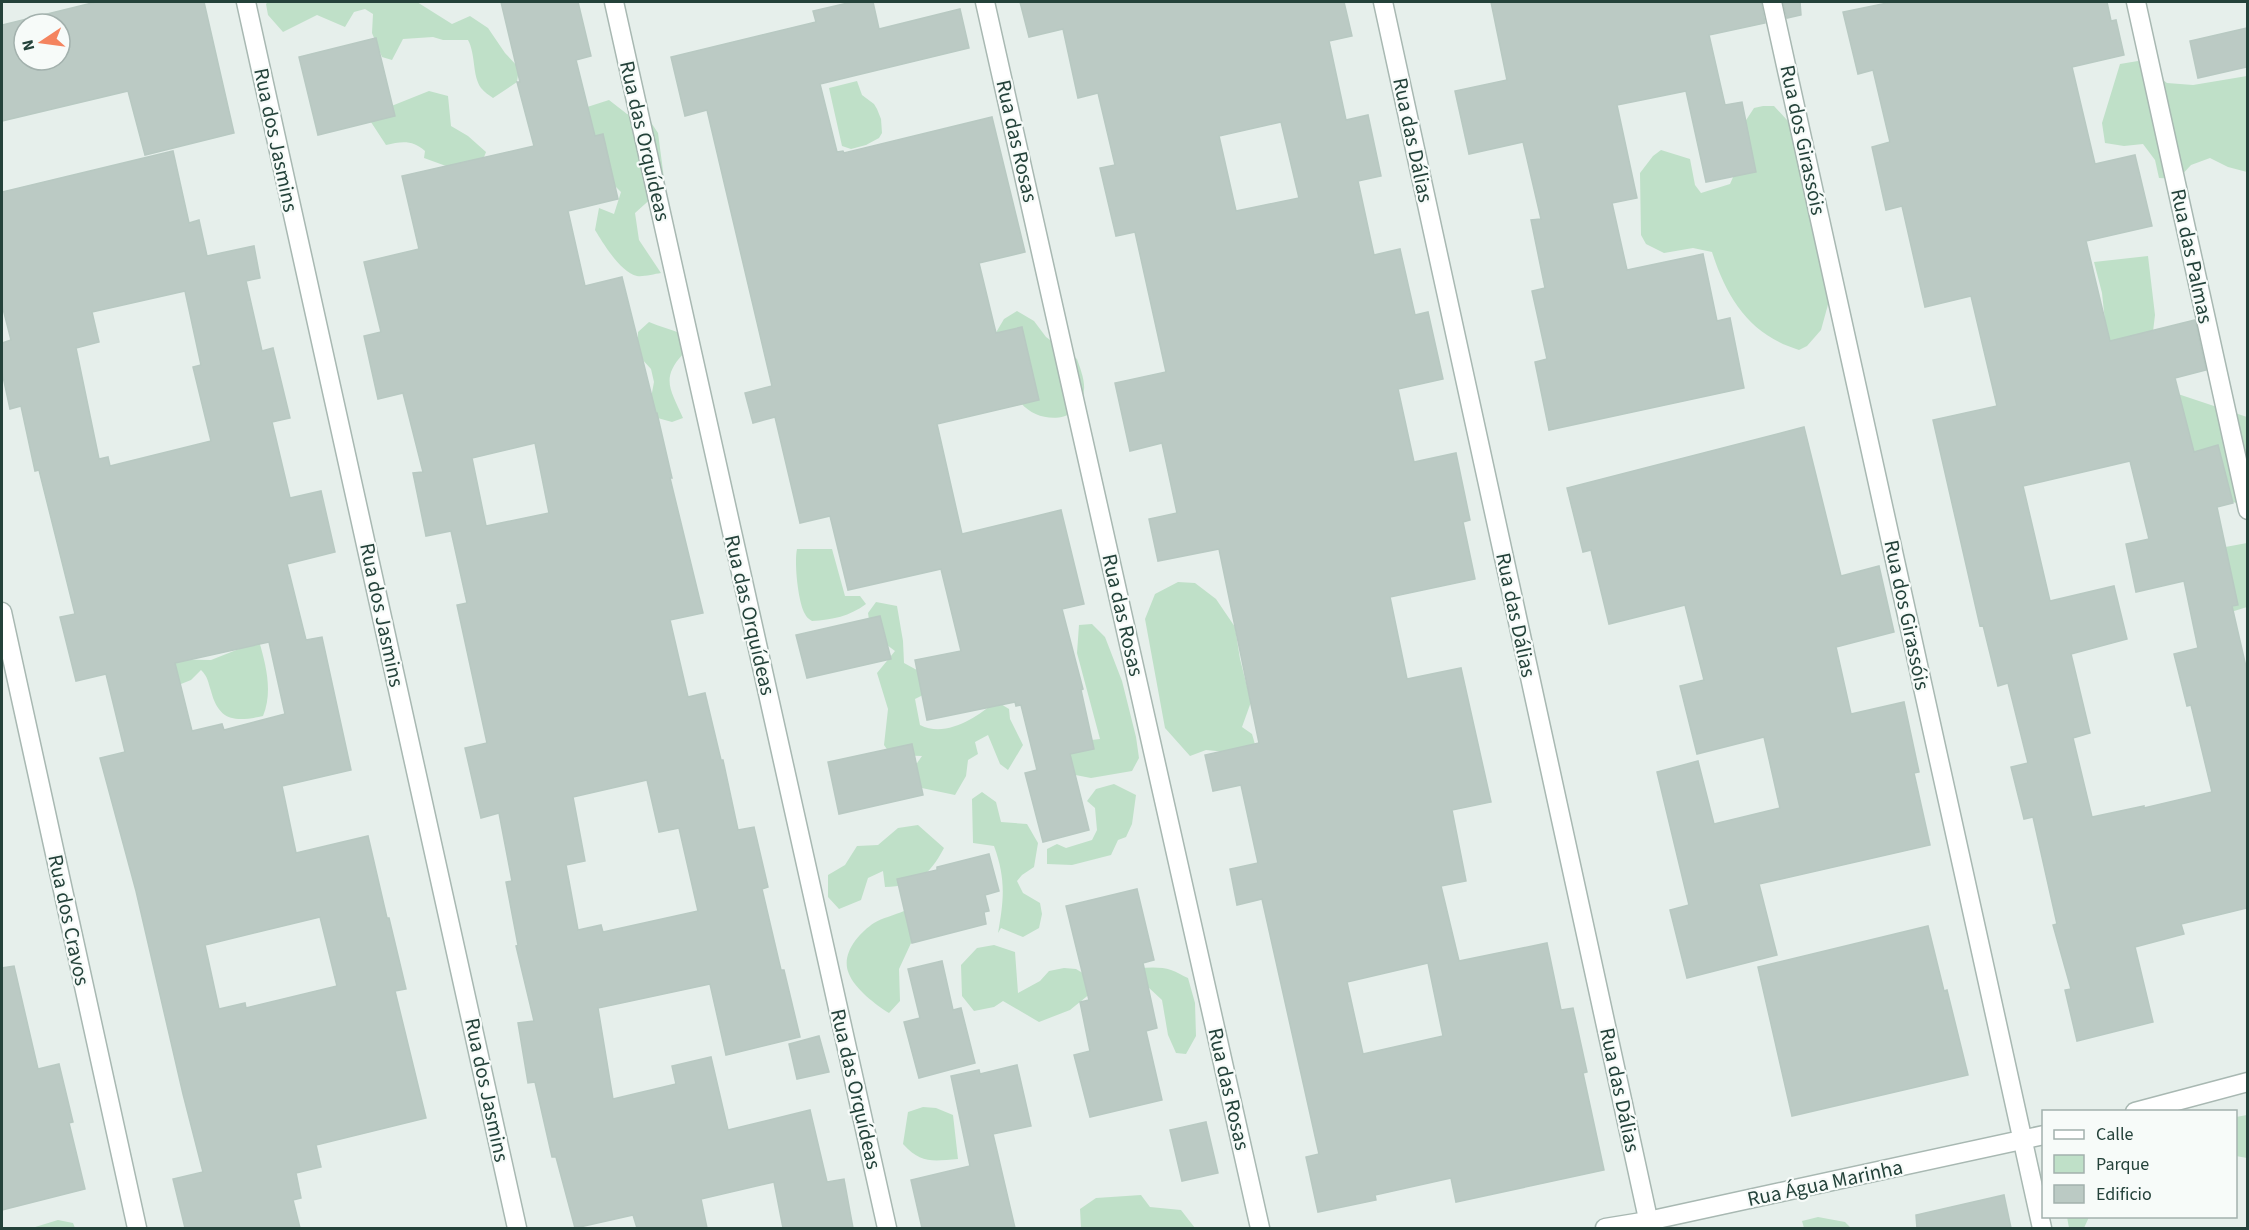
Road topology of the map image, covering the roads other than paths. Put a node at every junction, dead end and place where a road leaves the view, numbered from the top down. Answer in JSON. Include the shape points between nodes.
{"nodes":[{"id":1,"x":246,"y":2,"type":"edge"},
{"id":2,"x":614,"y":2,"type":"edge"},
{"id":3,"x":985,"y":2,"type":"edge"},
{"id":4,"x":1383,"y":2,"type":"edge"},
{"id":5,"x":1772,"y":2,"type":"edge"},
{"id":6,"x":2136,"y":2,"type":"edge"},
{"id":7,"x":2247,"y":510,"type":"edge"},
{"id":8,"x":2,"y":612,"type":"edge"},
{"id":9,"x":2247,"y":1082,"type":"edge"},
{"id":10,"x":2142,"y":1110,"type":"edge"},
{"id":11,"x":2042,"y":1135,"type":"edge"},
{"id":12,"x":2023,"y":1140,"type":"junction"},
{"id":13,"x":1649,"y":1225,"type":"edge"},
{"id":14,"x":137,"y":1228,"type":"edge"},
{"id":15,"x":517,"y":1228,"type":"edge"},
{"id":16,"x":887,"y":1228,"type":"edge"},
{"id":17,"x":1260,"y":1228,"type":"edge"},
{"id":18,"x":1605,"y":1228,"type":"edge"},
{"id":19,"x":2042,"y":1228,"type":"edge"}],
"edges":[{"from":1,"to":15,"type":"street","name":"Rua dos Jasmins"},
{"from":2,"to":16,"type":"street","name":"Rua das Orquídeas"},
{"from":3,"to":17,"type":"street","name":"Rua das Rosas"},
{"from":4,"to":13,"type":"street","name":"Rua das Dálias"},
{"from":5,"to":12,"type":"street","name":"Rua dos Girassóis"},
{"from":6,"to":7,"type":"street","name":"Rua das Palmas"},
{"from":8,"to":14,"type":"street","name":"Rua dos Cravos"},
{"from":9,"to":10,"type":"street"},
{"from":11,"to":12,"type":"street","name":"Rua Água Marinha"},
{"from":12,"to":13,"type":"street","name":"Rua Água Marinha"},
{"from":12,"to":19,"type":"street","name":"Rua dos Girassóis"},
{"from":13,"to":18,"type":"street","name":"Rua Água Marinha"}]}
